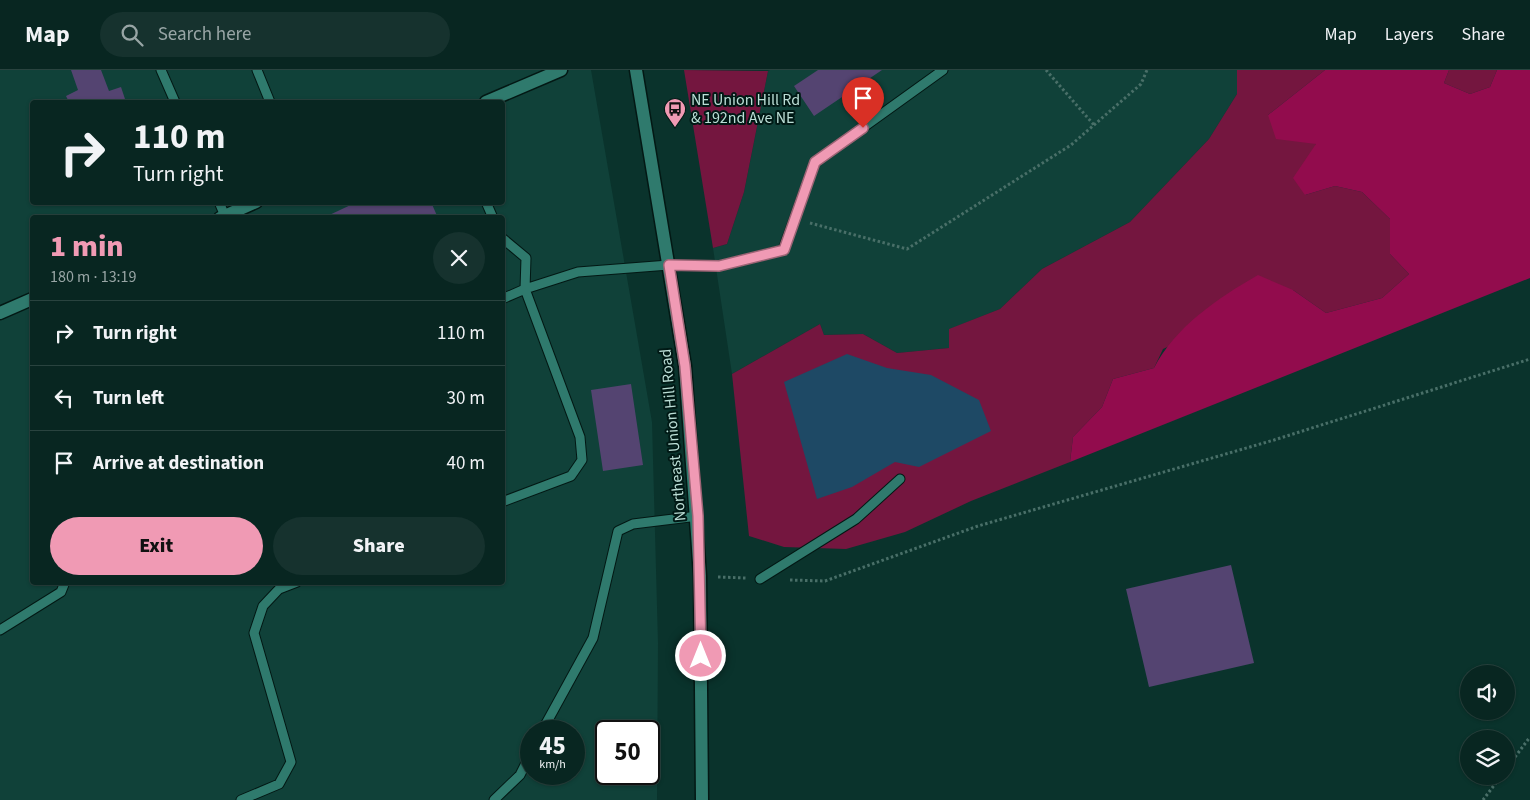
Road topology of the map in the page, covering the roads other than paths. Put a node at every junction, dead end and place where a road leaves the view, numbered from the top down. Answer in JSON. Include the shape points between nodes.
{"nodes":[{"id":1,"x":161,"y":70,"type":"edge"},
{"id":2,"x":257,"y":70,"type":"edge"},
{"id":3,"x":561,"y":70,"type":"edge"},
{"id":4,"x":636,"y":70,"type":"edge"},
{"id":5,"x":943,"y":70,"type":"edge"},
{"id":6,"x":174,"y":100,"type":"edge"},
{"id":7,"x":269,"y":100,"type":"edge"},
{"id":8,"x":491,"y":100,"type":"edge"},
{"id":9,"x":249,"y":205,"type":"edge"},
{"id":10,"x":227,"y":215,"type":"edge"},
{"id":11,"x":505,"y":240,"type":"edge"},
{"id":12,"x":669,"y":265,"type":"junction"},
{"id":13,"x":525,"y":289,"type":"junction"},
{"id":14,"x":505,"y":298,"type":"edge"},
{"id":15,"x":30,"y":300,"type":"edge"},
{"id":16,"x":0,"y":313,"type":"edge"},
{"id":17,"x":900,"y":478,"type":"dead end"},
{"id":18,"x":505,"y":501,"type":"edge"},
{"id":19,"x":698,"y":516,"type":"junction"},
{"id":20,"x":760,"y":578,"type":"road end"},
{"id":21,"x":64,"y":585,"type":"edge"},
{"id":22,"x":290,"y":585,"type":"edge"},
{"id":23,"x":0,"y":630,"type":"edge"},
{"id":24,"x":548,"y":720,"type":"edge"},
{"id":25,"x":520,"y":775,"type":"edge"},
{"id":26,"x":241,"y":800,"type":"edge"},
{"id":27,"x":494,"y":800,"type":"edge"},
{"id":28,"x":702,"y":800,"type":"edge"}],
"edges":[{"from":1,"to":6,"type":"lane"},
{"from":2,"to":7,"type":"lane"},
{"from":3,"to":8,"type":"main road"},
{"from":4,"to":12,"type":"main road","name":"Northeast Union Hill Road"},
{"from":5,"to":12,"type":"lane","via":[[815,162],[784,250],[719,266]]},
{"from":9,"to":10,"type":"main road"},
{"from":11,"to":13,"type":"lane","via":[[526,258]]},
{"from":12,"to":13,"type":"lane","via":[[578,272]]},
{"from":12,"to":19,"type":"main road","name":"Northeast Union Hill Road","via":[[685,366]]},
{"from":13,"to":14,"type":"lane"},
{"from":13,"to":18,"type":"lane","via":[[580,437],[582,460],[570,476]]},
{"from":15,"to":16,"type":"main road"},
{"from":17,"to":20,"type":"lane","via":[[856,520]]},
{"from":19,"to":24,"type":"lane","via":[[632,524],[618,531],[593,638]]},
{"from":19,"to":28,"type":"main road","name":"Northeast Union Hill Road"},
{"from":21,"to":23,"type":"lane","via":[[61,592]]},
{"from":22,"to":26,"type":"lane","via":[[280,589],[263,606],[254,633],[291,762],[279,784]]},
{"from":25,"to":27,"type":"lane"}]}
